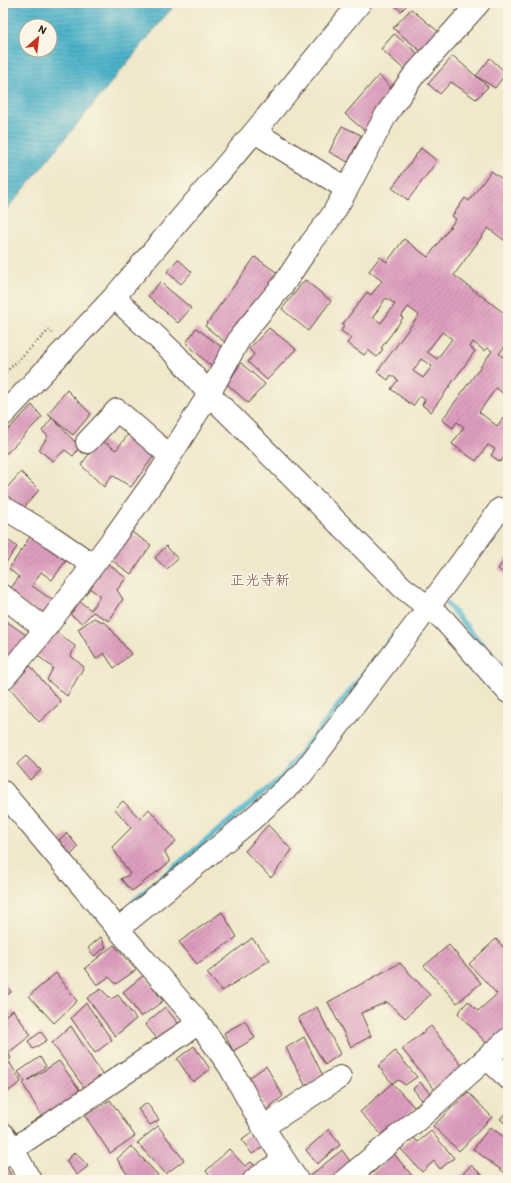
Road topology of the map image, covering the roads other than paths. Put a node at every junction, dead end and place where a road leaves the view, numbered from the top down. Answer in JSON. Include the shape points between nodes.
{"nodes":[{"id":1,"x":360,"y":3,"type":"edge"},
{"id":2,"x":479,"y":3,"type":"edge"},
{"id":3,"x":256,"y":130,"type":"junction"},
{"id":4,"x":347,"y":189,"type":"junction"},
{"id":5,"x":114,"y":297,"type":"junction"},
{"id":6,"x":209,"y":394,"type":"junction"},
{"id":7,"x":3,"y":415,"type":"edge"},
{"id":8,"x":87,"y":442,"type":"dead end"},
{"id":9,"x":170,"y":456,"type":"junction"},
{"id":10,"x":3,"y":507,"type":"edge"},
{"id":11,"x":500,"y":509,"type":"dead end"},
{"id":12,"x":93,"y":565,"type":"junction"},
{"id":13,"x":3,"y":596,"type":"edge"},
{"id":14,"x":428,"y":608,"type":"junction"},
{"id":15,"x":45,"y":629,"type":"junction"},
{"id":16,"x":3,"y":679,"type":"edge"},
{"id":17,"x":508,"y":692,"type":"edge"},
{"id":18,"x":3,"y":792,"type":"edge"},
{"id":19,"x":118,"y":929,"type":"junction"},
{"id":20,"x":199,"y":1023,"type":"junction"},
{"id":21,"x":508,"y":1039,"type":"edge"},
{"id":22,"x":487,"y":1058,"type":"junction"},
{"id":23,"x":340,"y":1077,"type":"dead end"},
{"id":24,"x":508,"y":1078,"type":"edge"},
{"id":25,"x":262,"y":1126,"type":"junction"},
{"id":26,"x":6,"y":1146,"type":"edge"},
{"id":27,"x":284,"y":1160,"type":"junction"},
{"id":28,"x":30,"y":1180,"type":"edge"},
{"id":29,"x":254,"y":1180,"type":"edge"},
{"id":30,"x":297,"y":1180,"type":"edge"},
{"id":31,"x":345,"y":1180,"type":"edge"}],
"edges":[{"from":1,"to":3,"type":"street"},
{"from":2,"to":4,"type":"street","via":[[414,75],[386,115]]},
{"from":3,"to":4,"type":"street"},
{"from":3,"to":5,"type":"street"},
{"from":4,"to":6,"type":"street","via":[[283,285],[242,336]]},
{"from":5,"to":6,"type":"street","via":[[177,356]]},
{"from":5,"to":7,"type":"street"},
{"from":6,"to":9,"type":"street"},
{"from":6,"to":14,"type":"street","via":[[402,587]]},
{"from":8,"to":9,"type":"street","via":[[118,410]]},
{"from":9,"to":12,"type":"street"},
{"from":10,"to":12,"type":"street"},
{"from":11,"to":14,"type":"street"},
{"from":12,"to":15,"type":"street"},
{"from":13,"to":15,"type":"street"},
{"from":14,"to":17,"type":"street","via":[[443,619]]},
{"from":14,"to":19,"type":"street","via":[[302,774],[250,821]]},
{"from":15,"to":16,"type":"street"},
{"from":18,"to":19,"type":"street"},
{"from":19,"to":20,"type":"street"},
{"from":20,"to":25,"type":"street","via":[[230,1067]]},
{"from":20,"to":26,"type":"street"},
{"from":21,"to":22,"type":"street"},
{"from":22,"to":24,"type":"street"},
{"from":22,"to":31,"type":"street"},
{"from":23,"to":25,"type":"street"},
{"from":25,"to":27,"type":"street"},
{"from":26,"to":28,"type":"street"},
{"from":27,"to":29,"type":"street"},
{"from":27,"to":30,"type":"street"}]}
